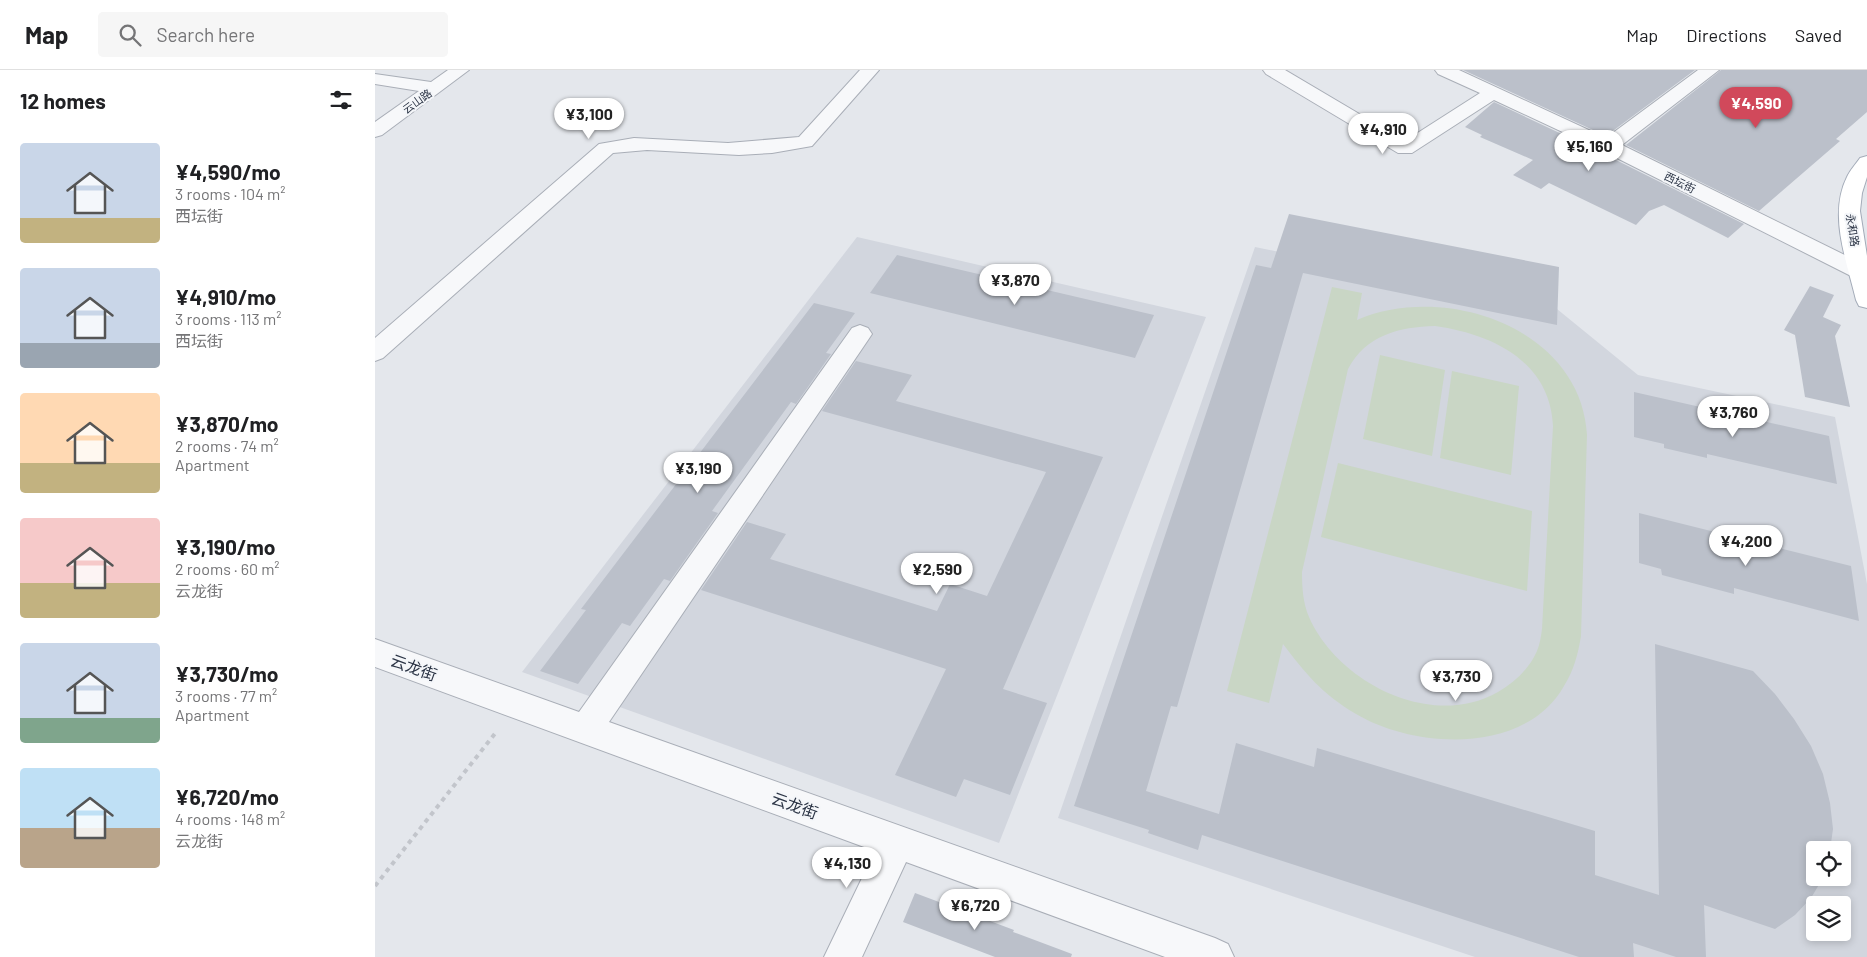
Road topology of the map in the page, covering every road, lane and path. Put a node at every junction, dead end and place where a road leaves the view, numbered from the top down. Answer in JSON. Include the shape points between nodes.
{"nodes":[{"id":1,"x":460,"y":70,"type":"edge"},
{"id":2,"x":870,"y":70,"type":"edge"},
{"id":3,"x":1272,"y":70,"type":"edge"},
{"id":4,"x":1444,"y":70,"type":"edge"},
{"id":5,"x":1491,"y":70,"type":"edge"},
{"id":6,"x":1710,"y":70,"type":"edge"},
{"id":7,"x":375,"y":79,"type":"edge"},
{"id":8,"x":1469,"y":83,"type":"junction"},
{"id":9,"x":435,"y":88,"type":"junction"},
{"id":10,"x":1493,"y":93,"type":"junction"},
{"id":11,"x":375,"y":131,"type":"edge"},
{"id":12,"x":1608,"y":146,"type":"junction"},
{"id":13,"x":1867,"y":162,"type":"edge"},
{"id":14,"x":1861,"y":272,"type":"junction"},
{"id":15,"x":1867,"y":300,"type":"edge"},
{"id":16,"x":860,"y":334,"type":"dead end"},
{"id":17,"x":375,"y":352,"type":"edge"},
{"id":18,"x":375,"y":653,"type":"edge"},
{"id":19,"x":518,"y":705,"type":"junction"},
{"id":20,"x":586,"y":729,"type":"junction"},
{"id":21,"x":897,"y":842,"type":"junction"},
{"id":22,"x":375,"y":886,"type":"edge"},
{"id":23,"x":843,"y":957,"type":"edge"},
{"id":24,"x":1215,"y":957,"type":"edge"}],
"edges":[{"from":1,"to":9,"type":"street","name":"云山路"},
{"from":2,"to":17,"type":"street","via":[[805,142],[746,149],[643,142],[606,148]]},
{"from":3,"to":10,"type":"street","via":[[1405,149]]},
{"from":4,"to":8,"type":"street","name":"西坛街"},
{"from":5,"to":8,"type":"street"},
{"from":6,"to":12,"type":"street"},
{"from":7,"to":9,"type":"street"},
{"from":8,"to":10,"type":"street","name":"西坛街"},
{"from":9,"to":11,"type":"street","name":"云山路"},
{"from":10,"to":12,"type":"street","name":"西坛街"},
{"from":12,"to":14,"type":"street","name":"西坛街"},
{"from":13,"to":14,"type":"main road","name":"永和路","via":[[1852,187],[1849,207]]},
{"from":14,"to":15,"type":"main road","name":"永和路"},
{"from":16,"to":20,"type":"street"},
{"from":18,"to":19,"type":"street","name":"云龙街"},
{"from":19,"to":20,"type":"street","name":"云龙街"},
{"from":19,"to":22,"type":"path"},
{"from":20,"to":21,"type":"street","name":"云龙街"},
{"from":21,"to":23,"type":"street"},
{"from":21,"to":24,"type":"street","name":"云龙街"}]}
